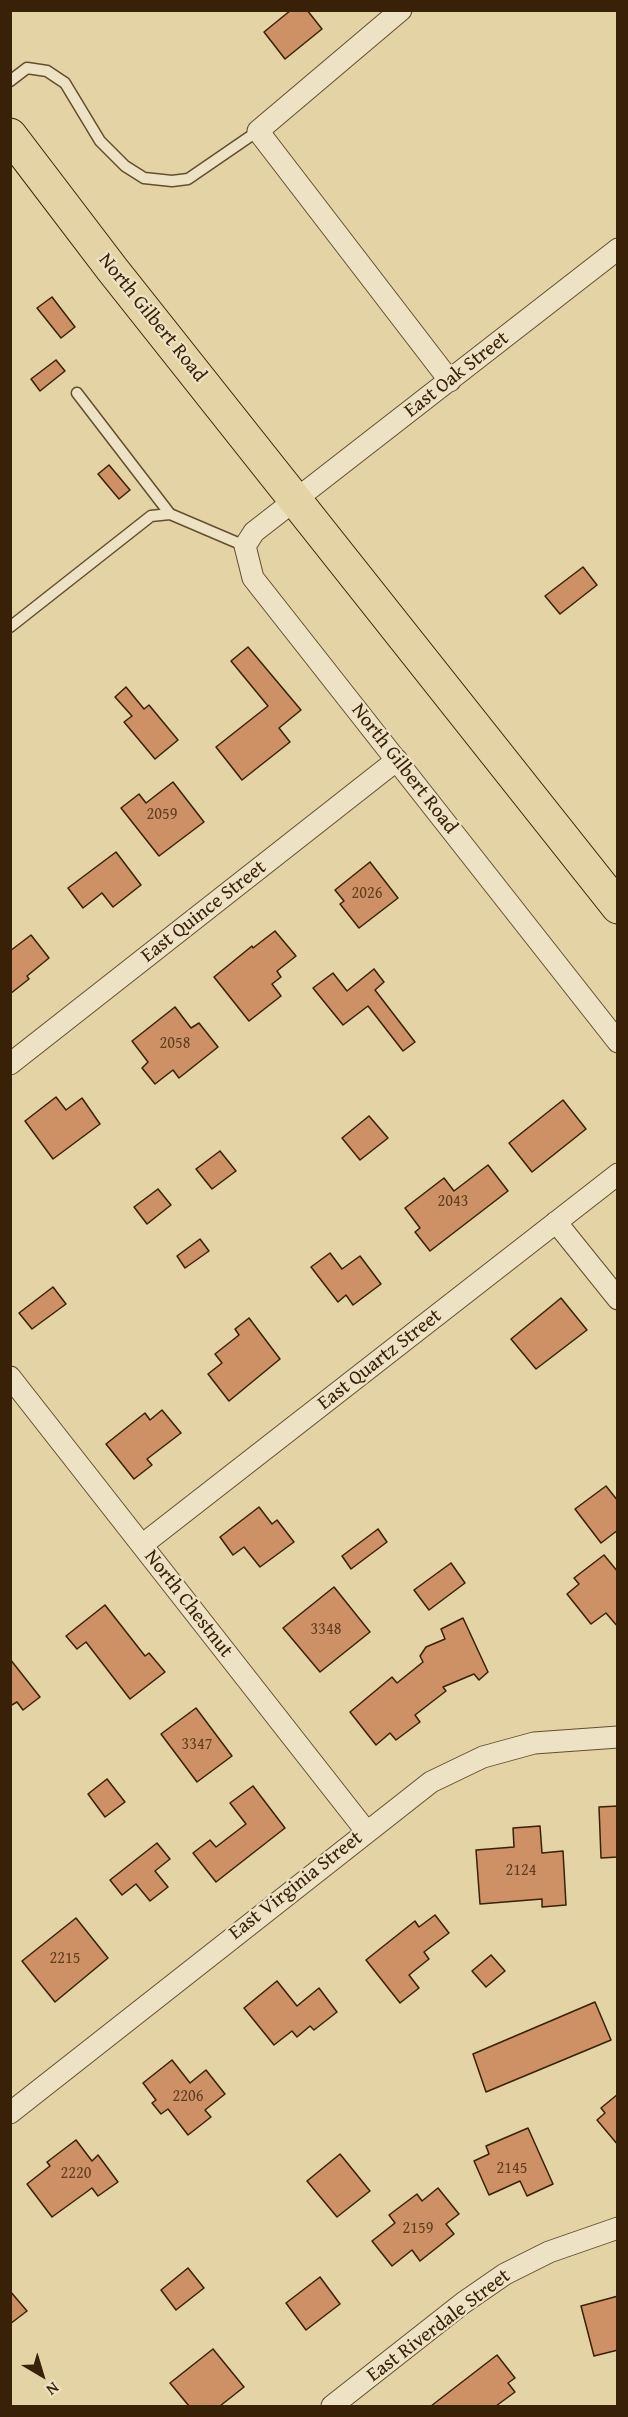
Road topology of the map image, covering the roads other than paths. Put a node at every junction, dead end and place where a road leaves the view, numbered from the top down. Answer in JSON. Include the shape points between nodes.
{"nodes":[{"id":1,"x":401,"y":10,"type":"edge"},
{"id":2,"x":10,"y":81,"type":"edge"},
{"id":3,"x":258,"y":131,"type":"junction"},
{"id":4,"x":10,"y":135,"type":"edge"},
{"id":5,"x":618,"y":249,"type":"edge"},
{"id":6,"x":450,"y":381,"type":"junction"},
{"id":7,"x":77,"y":393,"type":"dead end"},
{"id":8,"x":296,"y":500,"type":"junction"},
{"id":9,"x":170,"y":514,"type":"junction"},
{"id":10,"x":245,"y":546,"type":"junction"},
{"id":11,"x":10,"y":627,"type":"edge"},
{"id":12,"x":397,"y":760,"type":"junction"},
{"id":13,"x":618,"y":907,"type":"edge"},
{"id":14,"x":618,"y":1042,"type":"edge"},
{"id":15,"x":10,"y":1064,"type":"edge"},
{"id":16,"x":618,"y":1174,"type":"edge"},
{"id":17,"x":556,"y":1222,"type":"junction"},
{"id":18,"x":618,"y":1299,"type":"edge"},
{"id":19,"x":10,"y":1377,"type":"edge"},
{"id":20,"x":142,"y":1545,"type":"junction"},
{"id":21,"x":618,"y":1737,"type":"edge"},
{"id":22,"x":366,"y":1831,"type":"junction"},
{"id":23,"x":10,"y":2113,"type":"edge"},
{"id":24,"x":618,"y":2228,"type":"edge"},
{"id":25,"x":332,"y":2406,"type":"edge"}],
"edges":[{"from":1,"to":3,"type":"street"},
{"from":2,"to":3,"type":"lane","via":[[27,68],[47,71],[65,83],[100,141],[125,166],[144,178],[188,179]]},
{"from":3,"to":6,"type":"street"},
{"from":4,"to":8,"type":"main road","name":"North Gilbert Road"},
{"from":5,"to":6,"type":"street","name":"East Oak Street"},
{"from":6,"to":8,"type":"street","name":"East Oak Street"},
{"from":7,"to":9,"type":"lane"},
{"from":8,"to":10,"type":"street","via":[[249,536]]},
{"from":8,"to":13,"type":"main road","name":"North Gilbert Road"},
{"from":9,"to":10,"type":"lane"},
{"from":9,"to":11,"type":"lane","via":[[151,516]]},
{"from":10,"to":12,"type":"street","name":"North Gilbert Road","via":[[253,578]]},
{"from":12,"to":14,"type":"street","name":"North Gilbert Road"},
{"from":12,"to":15,"type":"street","name":"East Quince Street"},
{"from":16,"to":17,"type":"street","name":"East Quartz Street"},
{"from":17,"to":18,"type":"street"},
{"from":17,"to":20,"type":"street","name":"East Quartz Street"},
{"from":19,"to":20,"type":"street","name":"North Chestnut"},
{"from":20,"to":22,"type":"street","name":"North Chestnut"},
{"from":21,"to":22,"type":"street","name":"East Virginia Street","via":[[534,1743],[483,1757],[430,1782]]},
{"from":22,"to":23,"type":"street","name":"East Virginia Street"},
{"from":24,"to":25,"type":"street","name":"East Riverdale Street","via":[[549,2252],[505,2274]]}]}
